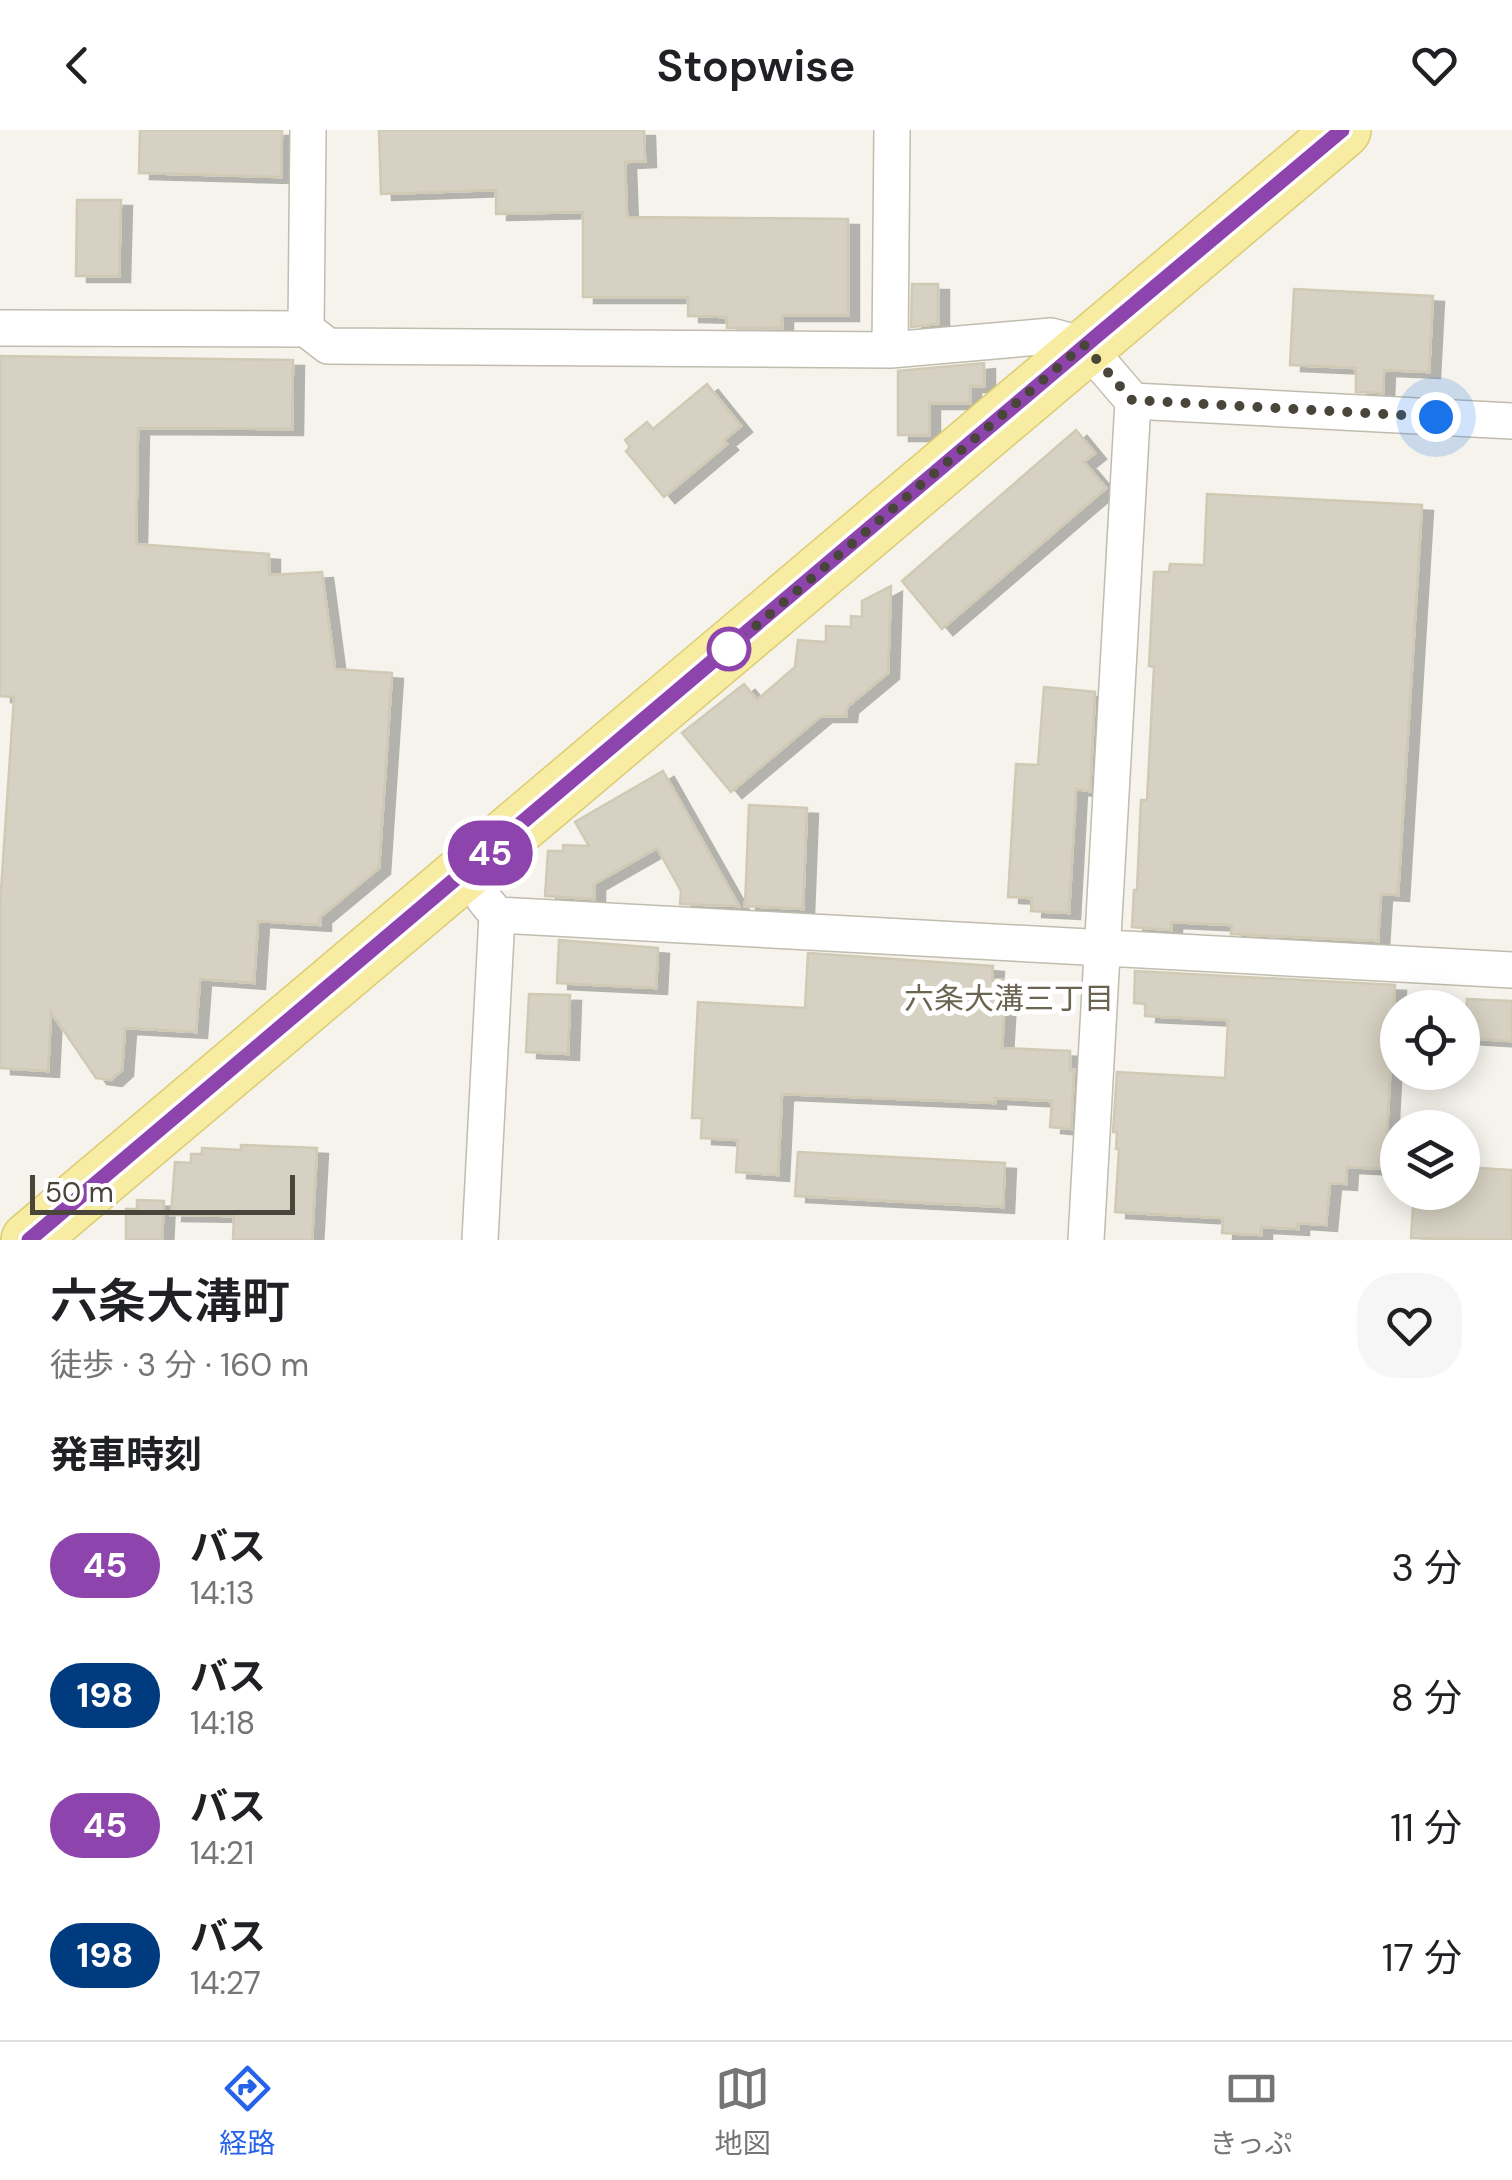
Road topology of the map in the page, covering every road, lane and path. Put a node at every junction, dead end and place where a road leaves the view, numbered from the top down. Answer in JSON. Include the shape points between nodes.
{"nodes":[{"id":1,"x":308,"y":130,"type":"edge"},
{"id":2,"x":892,"y":130,"type":"edge"},
{"id":3,"x":1342,"y":130,"type":"edge"},
{"id":4,"x":0,"y":328,"type":"edge"},
{"id":5,"x":306,"y":329,"type":"junction"},
{"id":6,"x":1084,"y":345,"type":"junction"},
{"id":7,"x":890,"y":350,"type":"junction"},
{"id":8,"x":1132,"y":400,"type":"junction"},
{"id":9,"x":1512,"y":421,"type":"edge"},
{"id":10,"x":481,"y":895,"type":"junction"},
{"id":11,"x":1103,"y":948,"type":"junction"},
{"id":12,"x":1512,"y":970,"type":"edge"},
{"id":13,"x":29,"y":1240,"type":"edge"},
{"id":14,"x":480,"y":1240,"type":"edge"},
{"id":15,"x":1086,"y":1240,"type":"edge"}],
"edges":[{"from":1,"to":5,"type":"street"},
{"from":2,"to":7,"type":"street"},
{"from":3,"to":6,"type":"main road"},
{"from":4,"to":5,"type":"street"},
{"from":5,"to":7,"type":"street","via":[[328,346]]},
{"from":6,"to":7,"type":"street","via":[[1051,336]]},
{"from":6,"to":8,"type":"street"},
{"from":6,"to":10,"type":"main road"},
{"from":8,"to":9,"type":"street"},
{"from":8,"to":11,"type":"street"},
{"from":10,"to":11,"type":"street"},
{"from":10,"to":13,"type":"main road"},
{"from":10,"to":14,"type":"street"},
{"from":11,"to":12,"type":"street"},
{"from":11,"to":15,"type":"street"}]}
